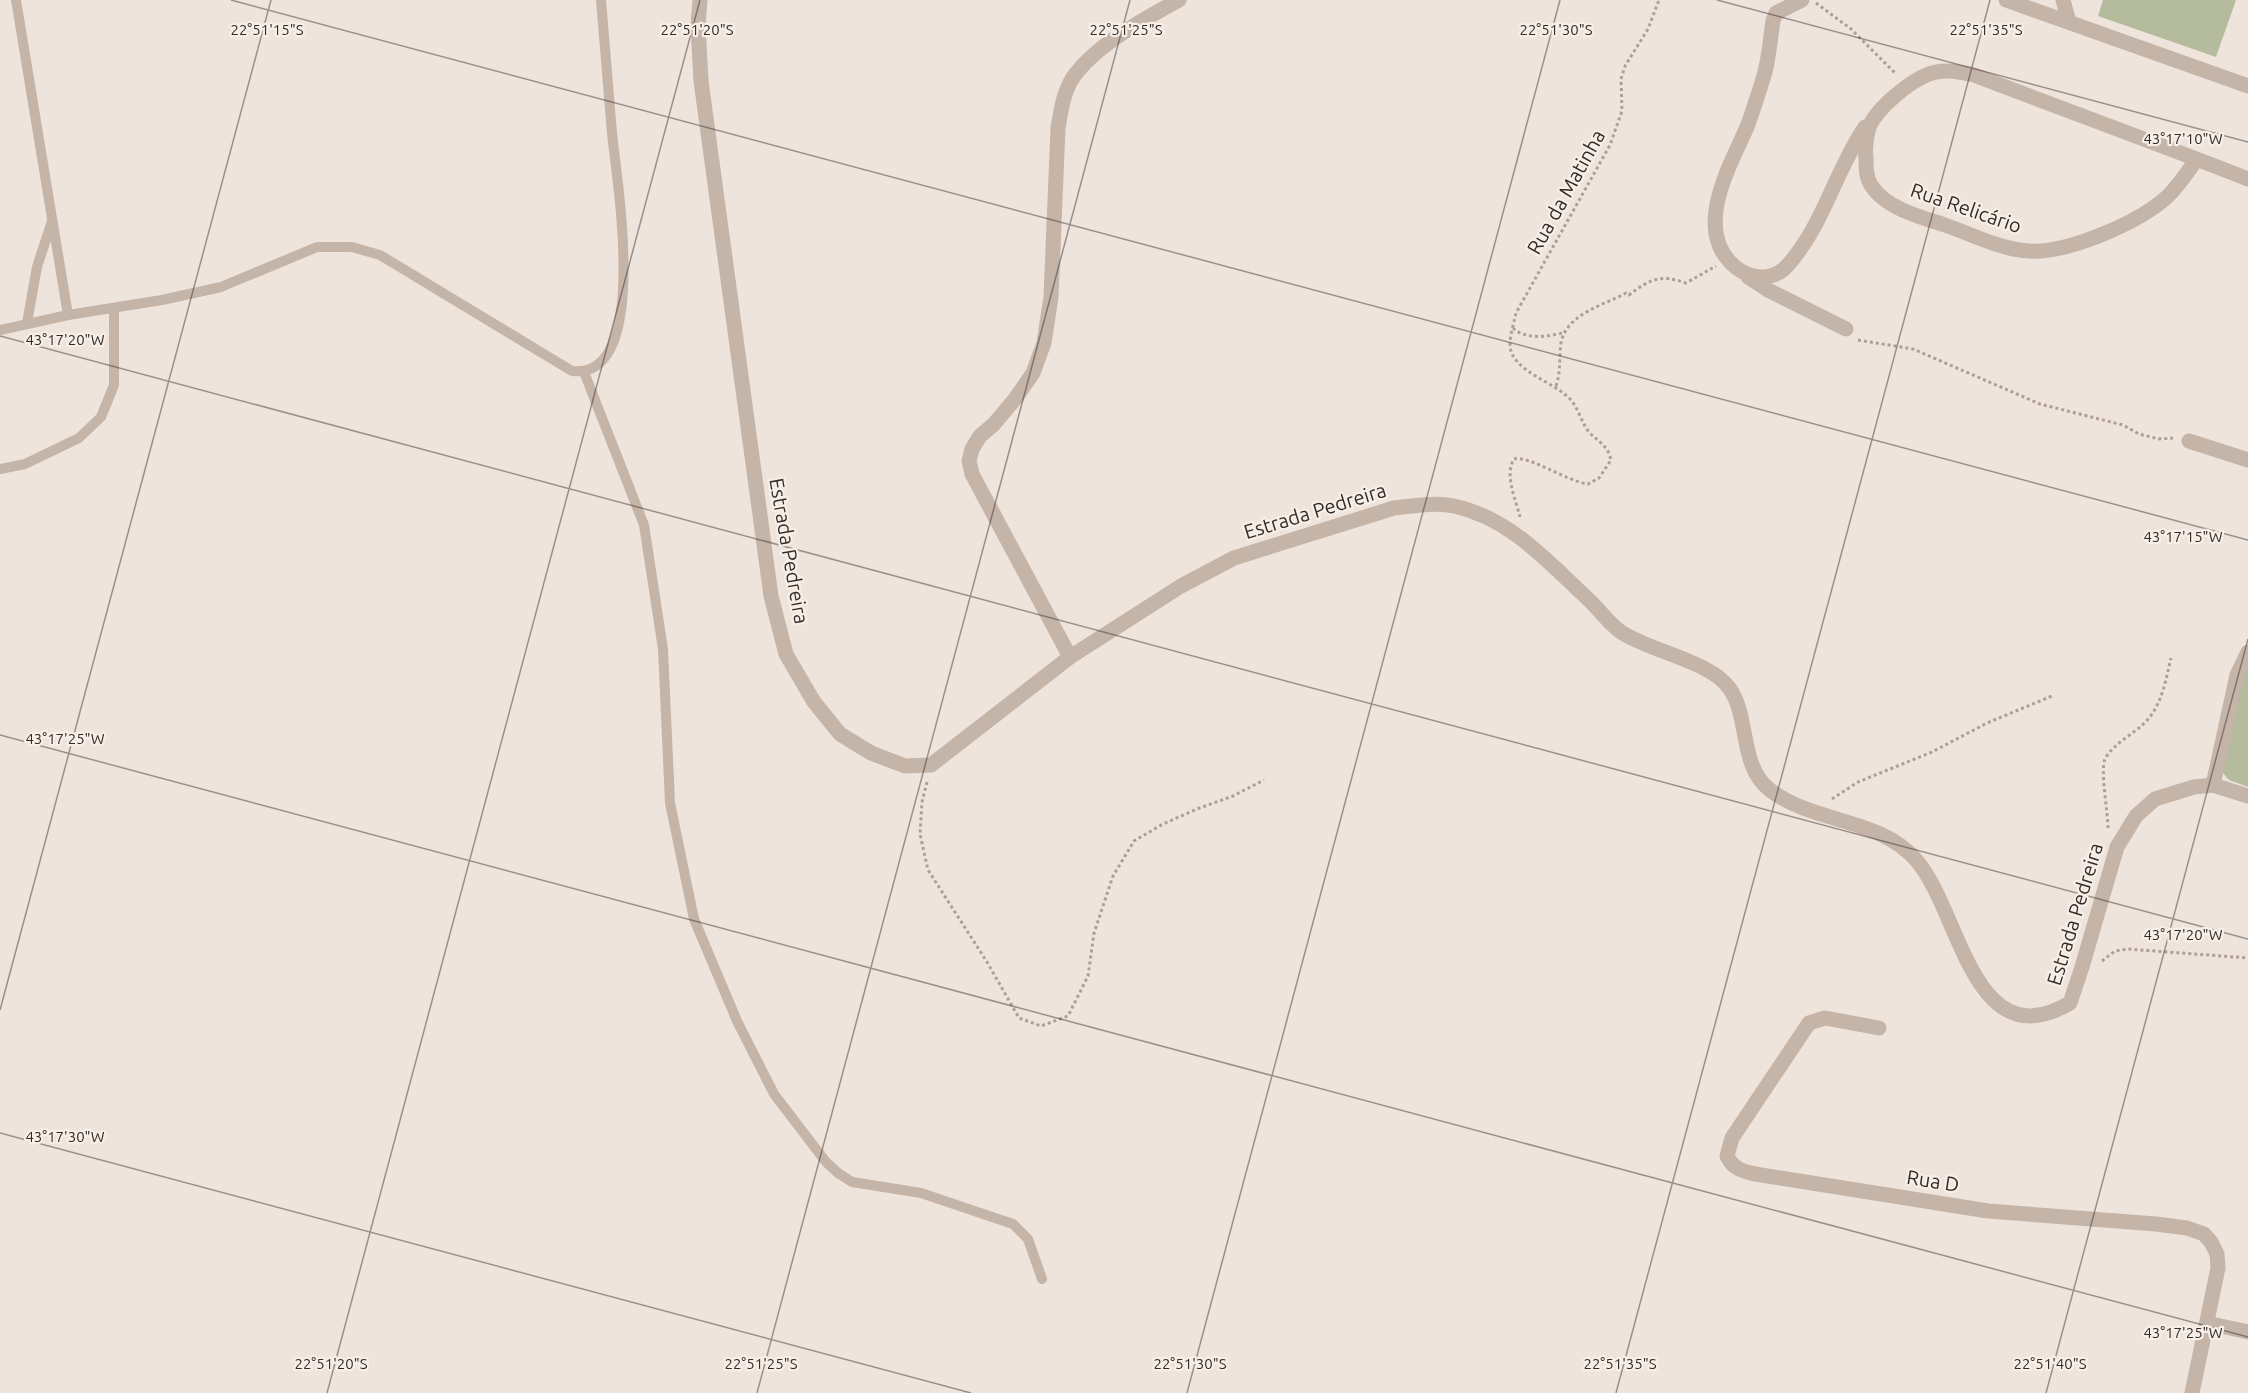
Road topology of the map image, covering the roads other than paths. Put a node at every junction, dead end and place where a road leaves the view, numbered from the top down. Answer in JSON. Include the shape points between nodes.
{"nodes":[{"id":1,"x":16,"y":0,"type":"edge"},
{"id":2,"x":601,"y":0,"type":"edge"},
{"id":3,"x":700,"y":0,"type":"edge"},
{"id":4,"x":1179,"y":0,"type":"edge"},
{"id":5,"x":1802,"y":0,"type":"edge"},
{"id":6,"x":2006,"y":0,"type":"edge"},
{"id":7,"x":2063,"y":0,"type":"edge"},
{"id":8,"x":2069,"y":22,"type":"junction"},
{"id":9,"x":2248,"y":86,"type":"edge"},
{"id":10,"x":1877,"y":113,"type":"junction"},
{"id":11,"x":2198,"y":159,"type":"junction"},
{"id":12,"x":2248,"y":179,"type":"edge"},
{"id":13,"x":53,"y":221,"type":"junction"},
{"id":14,"x":1743,"y":273,"type":"junction"},
{"id":15,"x":114,"y":308,"type":"junction"},
{"id":16,"x":68,"y":315,"type":"junction"},
{"id":17,"x":27,"y":323,"type":"junction"},
{"id":18,"x":1846,"y":329,"type":"road end"},
{"id":19,"x":0,"y":330,"type":"edge"},
{"id":20,"x":584,"y":372,"type":"junction"},
{"id":21,"x":2189,"y":441,"type":"road end"},
{"id":22,"x":2248,"y":460,"type":"edge"},
{"id":23,"x":0,"y":469,"type":"edge"},
{"id":24,"x":2248,"y":652,"type":"edge"},
{"id":25,"x":1070,"y":657,"type":"junction"},
{"id":26,"x":2213,"y":785,"type":"junction"},
{"id":27,"x":2248,"y":796,"type":"edge"},
{"id":28,"x":1879,"y":1028,"type":"dead end"},
{"id":29,"x":1042,"y":1279,"type":"dead end"},
{"id":30,"x":2207,"y":1323,"type":"junction"},
{"id":31,"x":2248,"y":1332,"type":"edge"},
{"id":32,"x":2192,"y":1393,"type":"edge"}],
"edges":[{"from":1,"to":13,"type":"lane"},
{"from":2,"to":20,"type":"lane","via":[[624,268],[618,331],[600,364]]},
{"from":3,"to":25,"type":"street","name":"Estrada Pedreira","via":[[703,93],[771,596],[786,654],[814,702],[840,734],[905,766],[931,765]]},
{"from":4,"to":25,"type":"street","via":[[1105,45],[1072,79],[1058,128],[1051,297],[1044,343],[1033,374],[980,436],[969,461],[972,474]]},
{"from":5,"to":14,"type":"street","via":[[1776,14],[1773,21],[1764,75],[1718,200],[1718,242],[1728,260]]},
{"from":6,"to":8,"type":"street"},
{"from":7,"to":8,"type":"street"},
{"from":8,"to":9,"type":"street"},
{"from":10,"to":11,"type":"street","name":"Rua Relicário","via":[[1907,86],[1931,73],[1953,71],[1974,75]]},
{"from":10,"to":11,"type":"street","name":"Rua Relicário","via":[[1869,127],[1865,156],[1866,174],[1879,195],[1924,219],[2013,249],[2051,249],[2092,239],[2126,223],[2170,194]]},
{"from":10,"to":14,"type":"street","via":[[1852,148],[1799,252],[1775,275],[1756,277]]},
{"from":11,"to":12,"type":"street","name":"Rua Relicário"},
{"from":13,"to":16,"type":"lane"},
{"from":13,"to":17,"type":"lane","via":[[38,267]]},
{"from":14,"to":18,"type":"street","via":[[1758,285]]},
{"from":15,"to":16,"type":"lane"},
{"from":15,"to":20,"type":"lane","via":[[221,287],[317,247],[352,247],[380,255],[572,371]]},
{"from":15,"to":23,"type":"lane","via":[[114,385],[101,417],[79,438],[26,464]]},
{"from":16,"to":17,"type":"lane"},
{"from":17,"to":19,"type":"lane"},
{"from":20,"to":29,"type":"lane","via":[[644,525],[663,649],[670,803],[694,920],[737,1021],[774,1094],[825,1162],[838,1173],[852,1182],[921,1193],[1013,1224],[1029,1239]]},
{"from":21,"to":22,"type":"street"},
{"from":24,"to":26,"type":"street","via":[[2237,675]]},
{"from":25,"to":26,"type":"street","name":"Estrada Pedreira","via":[[1181,586],[1234,558],[1394,508],[1453,506],[1500,524],[1526,541],[1620,631],[1719,676],[1731,691],[1756,775],[1769,790],[1813,812],[1892,839],[1917,860],[1934,886],[1981,988],[2000,1008],[2018,1016],[2054,1013],[2070,1003],[2117,847],[2136,816],[2155,800],[2180,790]]},
{"from":26,"to":27,"type":"street","name":"Estrada Pedreira"},
{"from":28,"to":30,"type":"street","name":"Rua D","via":[[1825,1017],[1809,1023],[1732,1138],[1727,1156],[1731,1163],[1755,1174],[1988,1210],[2187,1228],[2204,1234],[2217,1254]]},
{"from":30,"to":31,"type":"street"},
{"from":30,"to":32,"type":"street","name":"Rua D"}]}
